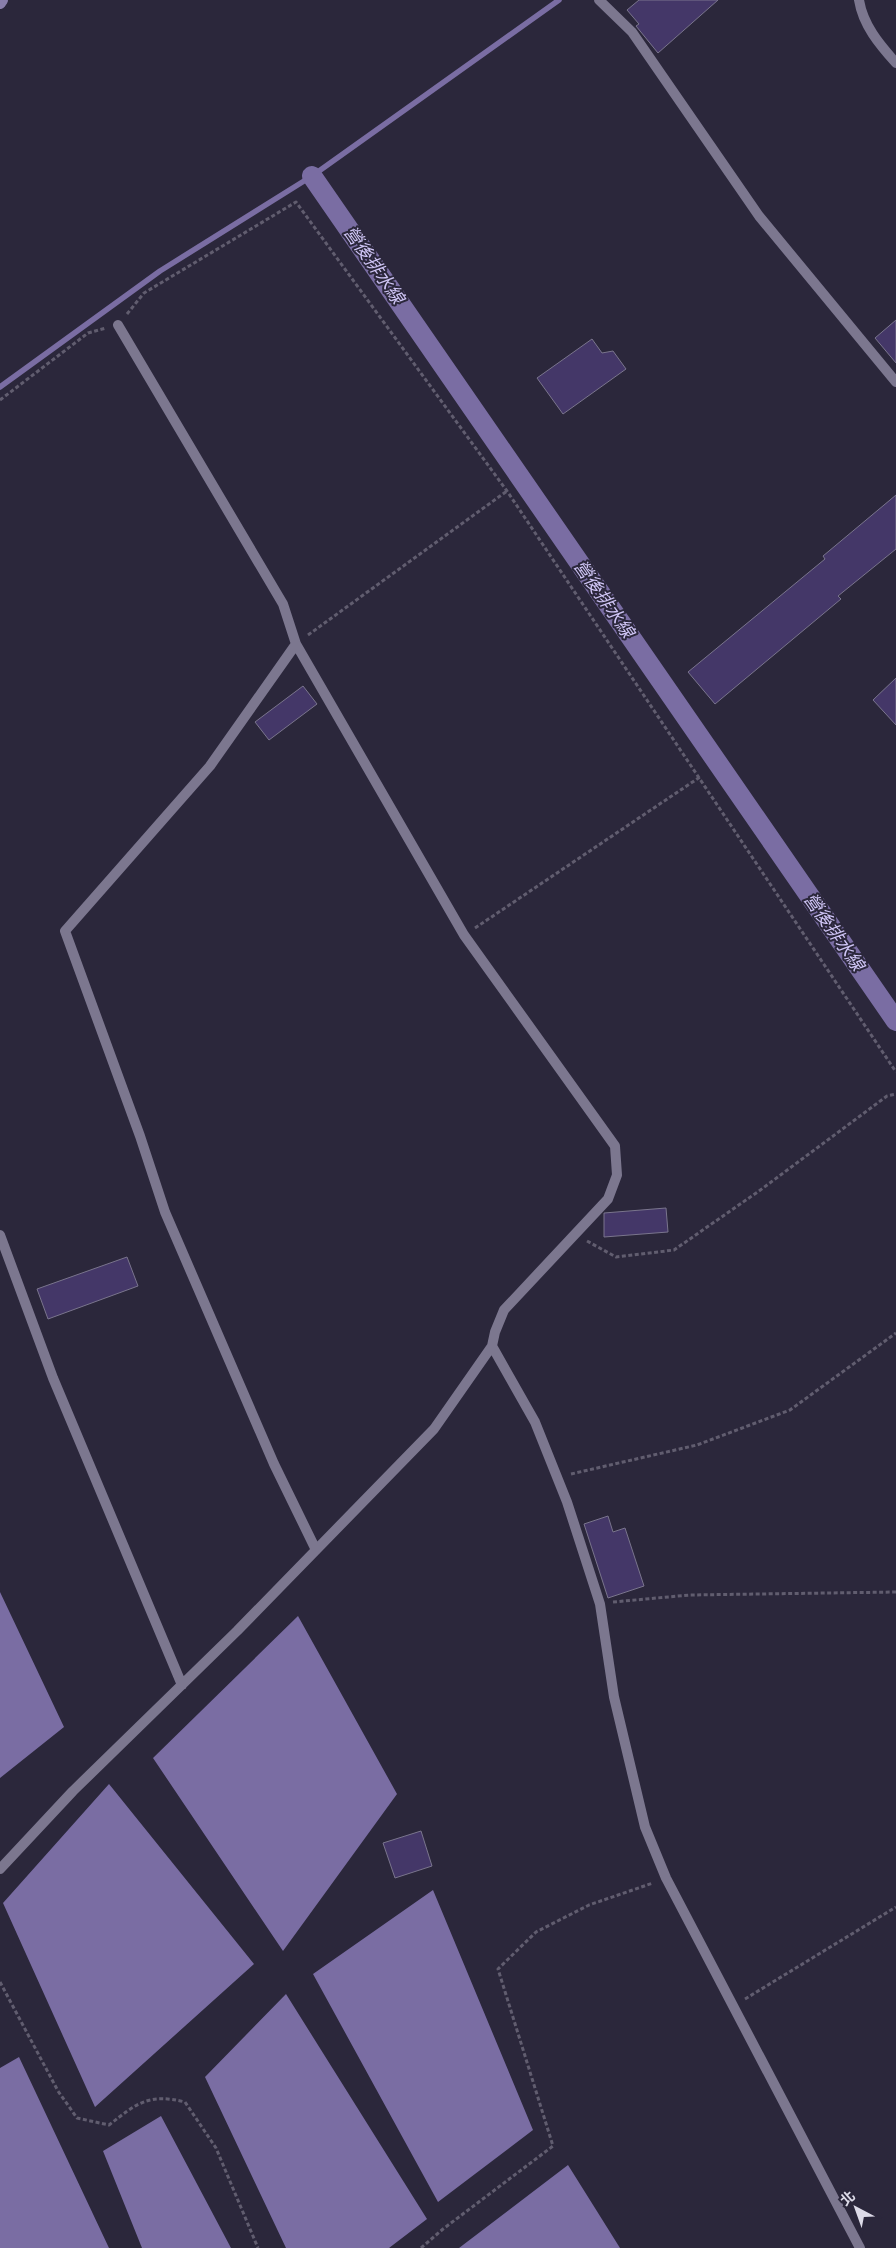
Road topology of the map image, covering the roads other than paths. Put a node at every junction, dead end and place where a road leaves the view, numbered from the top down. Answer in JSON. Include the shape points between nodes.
{"nodes":[{"id":1,"x":599,"y":0,"type":"edge"},
{"id":2,"x":859,"y":0,"type":"edge"},
{"id":3,"x":896,"y":63,"type":"edge"},
{"id":4,"x":118,"y":325,"type":"road end"},
{"id":5,"x":896,"y":382,"type":"edge"},
{"id":6,"x":296,"y":644,"type":"junction"},
{"id":7,"x":0,"y":1235,"type":"edge"},
{"id":8,"x":492,"y":1346,"type":"junction"},
{"id":9,"x":316,"y":1550,"type":"junction"},
{"id":10,"x":182,"y":1685,"type":"junction"},
{"id":11,"x":0,"y":1869,"type":"edge"},
{"id":12,"x":860,"y":2248,"type":"edge"}],
"edges":[{"from":1,"to":5,"type":"lane","via":[[632,32],[759,216]]},
{"from":2,"to":3,"type":"lane","via":[[861,12],[876,41]]},
{"from":4,"to":6,"type":"lane","via":[[283,604]]},
{"from":6,"to":8,"type":"lane","via":[[464,935],[615,1146],[617,1175],[608,1199],[504,1310]]},
{"from":6,"to":9,"type":"lane","via":[[210,766],[65,931],[165,1212],[274,1464]]},
{"from":7,"to":10,"type":"lane","via":[[53,1378]]},
{"from":8,"to":9,"type":"lane","via":[[434,1429]]},
{"from":8,"to":12,"type":"lane","via":[[535,1422],[600,1604],[614,1697],[643,1818],[666,1878]]},
{"from":9,"to":10,"type":"lane"},
{"from":10,"to":11,"type":"lane","via":[[73,1791]]}]}
